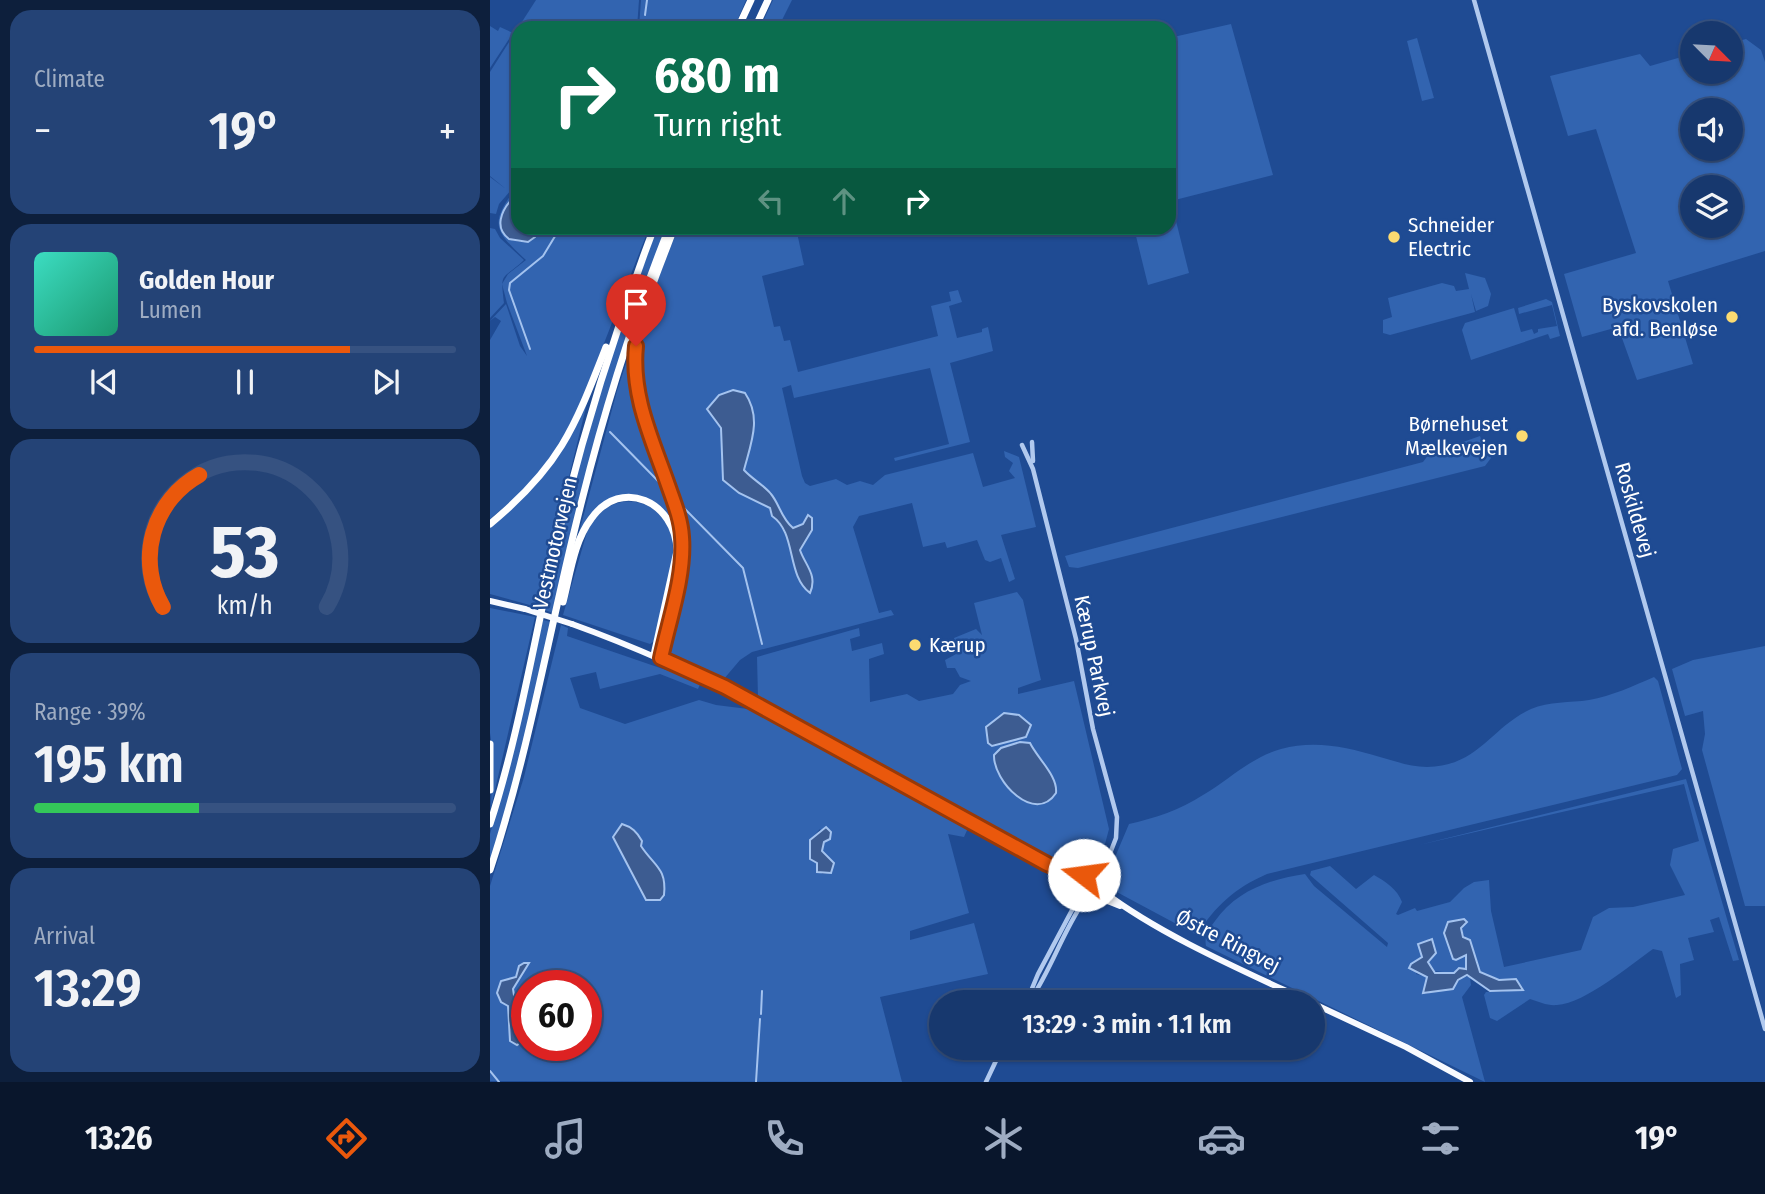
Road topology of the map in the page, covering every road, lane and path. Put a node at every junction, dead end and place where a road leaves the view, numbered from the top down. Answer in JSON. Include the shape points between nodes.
{"nodes":[{"id":1,"x":751,"y":0,"type":"edge"},
{"id":2,"x":768,"y":0,"type":"edge"},
{"id":3,"x":1474,"y":0,"type":"edge"},
{"id":4,"x":741,"y":21,"type":"edge"},
{"id":5,"x":758,"y":21,"type":"edge"},
{"id":6,"x":651,"y":235,"type":"edge"},
{"id":7,"x":667,"y":235,"type":"edge"},
{"id":8,"x":672,"y":235,"type":"edge"},
{"id":9,"x":633,"y":282,"type":"junction"},
{"id":10,"x":1032,"y":442,"type":"dead end"},
{"id":11,"x":1022,"y":445,"type":"dead end"},
{"id":12,"x":1033,"y":469,"type":"junction"},
{"id":13,"x":490,"y":524,"type":"edge"},
{"id":14,"x":490,"y":601,"type":"edge"},
{"id":15,"x":657,"y":656,"type":"junction"},
{"id":16,"x":542,"y":676,"type":"junction"},
{"id":17,"x":490,"y":744,"type":"edge"},
{"id":18,"x":490,"y":790,"type":"edge"},
{"id":19,"x":490,"y":824,"type":"edge"},
{"id":20,"x":1112,"y":849,"type":"junction"},
{"id":21,"x":1047,"y":864,"type":"junction"},
{"id":22,"x":490,"y":870,"type":"edge"},
{"id":23,"x":1093,"y":874,"type":"junction"},
{"id":24,"x":1080,"y":878,"type":"junction"},
{"id":25,"x":1100,"y":879,"type":"junction"},
{"id":26,"x":1076,"y":886,"type":"junction"},
{"id":27,"x":1102,"y":895,"type":"junction"},
{"id":28,"x":1081,"y":899,"type":"junction"},
{"id":29,"x":1032,"y":990,"type":"edge"},
{"id":30,"x":1286,"y":990,"type":"edge"},
{"id":31,"x":1325,"y":1009,"type":"edge"},
{"id":32,"x":1765,"y":1029,"type":"edge"},
{"id":33,"x":996,"y":1060,"type":"edge"},
{"id":34,"x":986,"y":1082,"type":"edge"},
{"id":35,"x":1471,"y":1082,"type":"edge"}],
"edges":[{"from":1,"to":4,"type":"highway"},
{"from":2,"to":5,"type":"highway"},
{"from":3,"to":32,"type":"street","name":"Roskildevej"},
{"from":6,"to":9,"type":"highway","name":"Vestmotorvejen"},
{"from":7,"to":16,"type":"highway","name":"Vestmotorvejen","via":[[604,421]]},
{"from":8,"to":15,"type":"highway","via":[[644,316],[635,362],[642,414],[682,536],[681,562]]},
{"from":9,"to":13,"type":"highway","via":[[564,446],[533,485]]},
{"from":9,"to":19,"type":"highway","name":"Vestmotorvejen","via":[[571,483]]},
{"from":10,"to":12,"type":"street","name":"Kærup Parkvej"},
{"from":11,"to":12,"type":"street","name":"Kærup Parkvej"},
{"from":12,"to":20,"type":"street","name":"Kærup Parkvej","via":[[1116,813]]},
{"from":14,"to":15,"type":"main road","bridge":true,"via":[[572,624]]},
{"from":15,"to":16,"type":"highway","via":[[675,569],[676,537],[659,508],[645,500],[621,498],[599,509],[585,528]]},
{"from":15,"to":21,"type":"main road","via":[[725,687]]},
{"from":16,"to":22,"type":"highway","name":"Vestmotorvejen"},
{"from":17,"to":18,"type":"highway"},
{"from":20,"to":23,"type":"street"},
{"from":20,"to":25,"type":"street","name":"Kærup Parkvej"},
{"from":21,"to":24,"type":"main road"},
{"from":21,"to":26,"type":"main road"},
{"from":23,"to":24,"type":"main road"},
{"from":23,"to":25,"type":"main road"},
{"from":24,"to":26,"type":"main road"},
{"from":25,"to":27,"type":"main road"},
{"from":26,"to":28,"type":"main road"},
{"from":27,"to":28,"type":"main road","via":[[1091,902]]},
{"from":27,"to":30,"type":"main road","name":"Østre Ringvej"},
{"from":28,"to":29,"type":"street"},
{"from":31,"to":35,"type":"main road","name":"Østre Ringvej"},
{"from":33,"to":34,"type":"street"}]}
